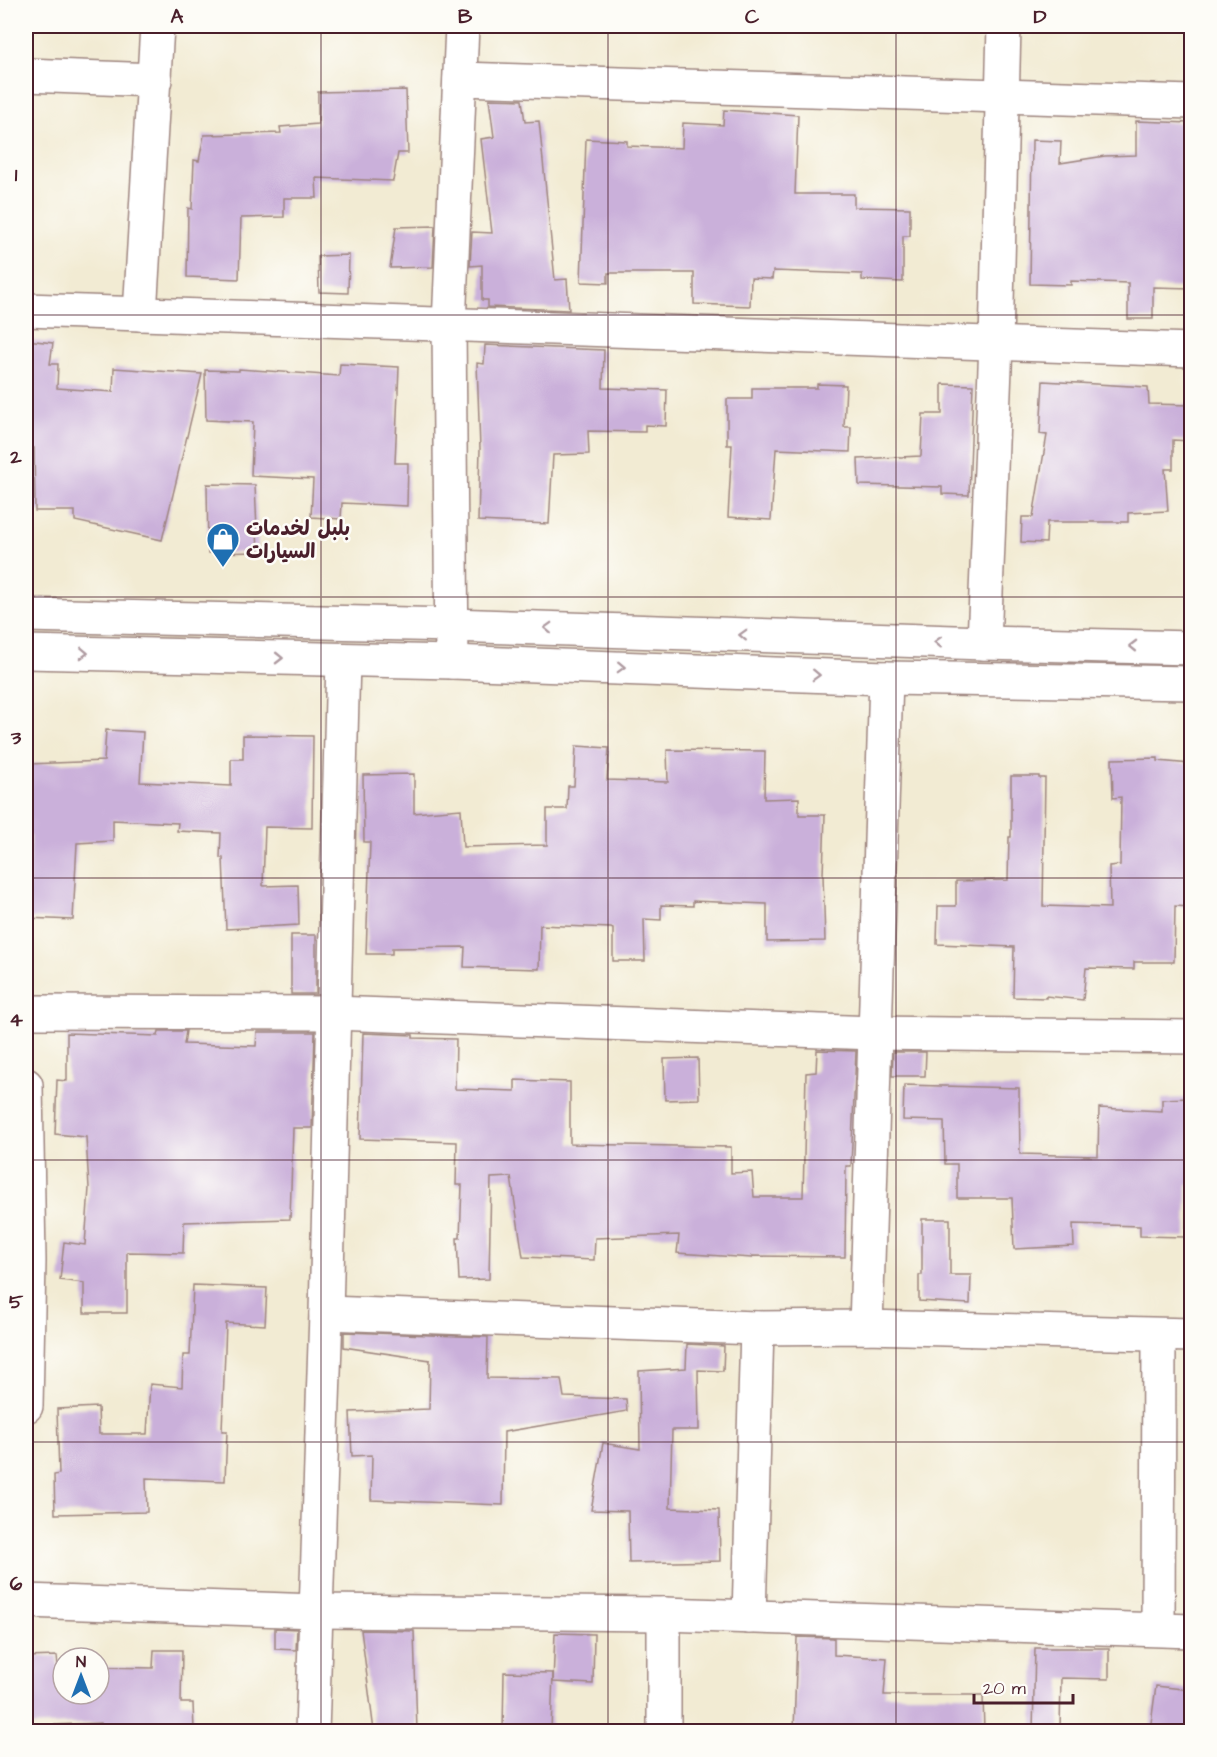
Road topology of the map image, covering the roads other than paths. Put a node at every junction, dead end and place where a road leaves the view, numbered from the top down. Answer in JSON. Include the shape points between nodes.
{"nodes":[{"id":1,"x":157,"y":26,"type":"edge"},
{"id":2,"x":462,"y":26,"type":"edge"},
{"id":3,"x":1004,"y":26,"type":"edge"},
{"id":4,"x":26,"y":75,"type":"edge"},
{"id":5,"x":460,"y":79,"type":"junction"},
{"id":6,"x":155,"y":80,"type":"junction"},
{"id":7,"x":1003,"y":96,"type":"junction"},
{"id":8,"x":1191,"y":102,"type":"edge"},
{"id":9,"x":26,"y":310,"type":"edge"},
{"id":10,"x":140,"y":314,"type":"junction"},
{"id":11,"x":448,"y":325,"type":"junction"},
{"id":12,"x":996,"y":343,"type":"junction"},
{"id":13,"x":1191,"y":350,"type":"edge"},
{"id":14,"x":26,"y":615,"type":"edge"},
{"id":15,"x":452,"y":625,"type":"junction"},
{"id":16,"x":984,"y":643,"type":"junction"},
{"id":17,"x":1191,"y":648,"type":"edge"},
{"id":18,"x":26,"y":652,"type":"edge"},
{"id":19,"x":343,"y":660,"type":"junction"},
{"id":20,"x":452,"y":662,"type":"junction"},
{"id":21,"x":886,"y":678,"type":"junction"},
{"id":22,"x":1191,"y":683,"type":"edge"},
{"id":23,"x":26,"y":1012,"type":"edge"},
{"id":24,"x":333,"y":1012,"type":"junction"},
{"id":25,"x":874,"y":1033,"type":"junction"},
{"id":26,"x":1191,"y":1037,"type":"edge"},
{"id":27,"x":26,"y":1085,"type":"edge"},
{"id":28,"x":27,"y":1261,"type":"edge"},
{"id":29,"x":326,"y":1313,"type":"junction"},
{"id":30,"x":866,"y":1327,"type":"junction"},
{"id":31,"x":757,"y":1328,"type":"junction"},
{"id":32,"x":1159,"y":1335,"type":"junction"},
{"id":33,"x":1191,"y":1335,"type":"edge"},
{"id":34,"x":26,"y":1406,"type":"edge"},
{"id":35,"x":26,"y":1601,"type":"edge"},
{"id":36,"x":316,"y":1611,"type":"junction"},
{"id":37,"x":664,"y":1614,"type":"junction"},
{"id":38,"x":749,"y":1617,"type":"junction"},
{"id":39,"x":1158,"y":1629,"type":"junction"},
{"id":40,"x":1191,"y":1631,"type":"edge"},
{"id":41,"x":312,"y":1731,"type":"edge"},
{"id":42,"x":664,"y":1731,"type":"edge"}],
"edges":[{"from":1,"to":6,"type":"street"},
{"from":2,"to":5,"type":"street"},
{"from":3,"to":7,"type":"street"},
{"from":4,"to":6,"type":"street"},
{"from":5,"to":7,"type":"street"},
{"from":5,"to":11,"type":"street"},
{"from":6,"to":10,"type":"street"},
{"from":7,"to":8,"type":"street"},
{"from":7,"to":12,"type":"street"},
{"from":9,"to":10,"type":"street"},
{"from":10,"to":11,"type":"street"},
{"from":11,"to":12,"type":"street"},
{"from":11,"to":15,"type":"street"},
{"from":12,"to":13,"type":"street"},
{"from":12,"to":16,"type":"street"},
{"from":14,"to":15,"type":"street"},
{"from":16,"to":15,"type":"street","one_way":true},
{"from":15,"to":20,"type":"street"},
{"from":17,"to":16,"type":"street","one_way":true},
{"from":18,"to":19,"type":"street","one_way":true},
{"from":19,"to":20,"type":"street"},
{"from":19,"to":24,"type":"street"},
{"from":20,"to":21,"type":"street","one_way":true},
{"from":21,"to":22,"type":"street"},
{"from":21,"to":25,"type":"street"},
{"from":23,"to":24,"type":"street"},
{"from":24,"to":25,"type":"street"},
{"from":24,"to":29,"type":"street"},
{"from":25,"to":26,"type":"street"},
{"from":25,"to":30,"type":"street"},
{"from":27,"to":28,"type":"street"},
{"from":28,"to":34,"type":"street"},
{"from":29,"to":31,"type":"street"},
{"from":29,"to":36,"type":"street"},
{"from":30,"to":31,"type":"street"},
{"from":30,"to":32,"type":"street"},
{"from":31,"to":38,"type":"street"},
{"from":32,"to":33,"type":"street"},
{"from":32,"to":39,"type":"street"},
{"from":35,"to":36,"type":"street"},
{"from":36,"to":37,"type":"street"},
{"from":36,"to":41,"type":"street"},
{"from":37,"to":38,"type":"street"},
{"from":37,"to":42,"type":"street"},
{"from":38,"to":39,"type":"street"},
{"from":39,"to":40,"type":"street"}]}
